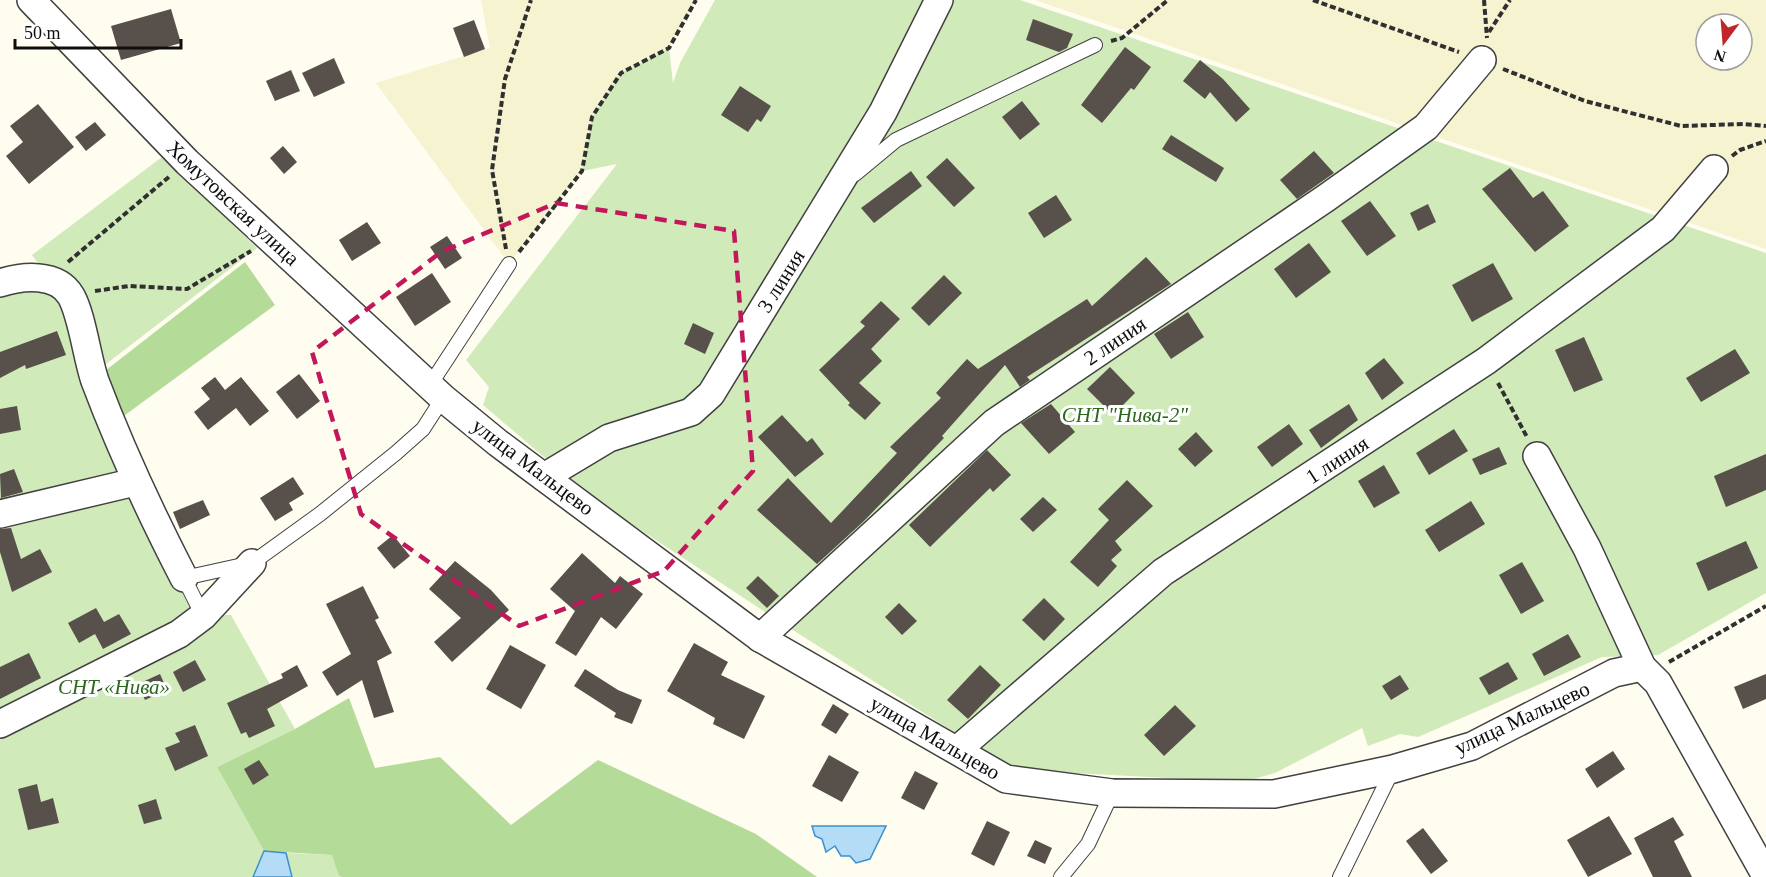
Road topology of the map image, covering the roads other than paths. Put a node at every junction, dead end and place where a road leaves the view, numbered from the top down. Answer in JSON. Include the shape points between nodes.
{"nodes":[{"id":1,"x":32,"y":0,"type":"edge"},
{"id":2,"x":939,"y":0,"type":"edge"},
{"id":3,"x":1095,"y":45,"type":"road end"},
{"id":4,"x":1482,"y":60,"type":"road end"},
{"id":5,"x":1714,"y":169,"type":"road end"},
{"id":6,"x":840,"y":187,"type":"junction"},
{"id":7,"x":509,"y":264,"type":"road end"},
{"id":8,"x":8,"y":280,"type":"edge"},
{"id":9,"x":437,"y":392,"type":"junction"},
{"id":10,"x":1537,"y":456,"type":"road end"},
{"id":11,"x":544,"y":477,"type":"junction"},
{"id":12,"x":135,"y":482,"type":"junction"},
{"id":13,"x":0,"y":513,"type":"edge"},
{"id":14,"x":252,"y":563,"type":"junction"},
{"id":15,"x":184,"y":578,"type":"junction"},
{"id":16,"x":203,"y":616,"type":"junction"},
{"id":17,"x":760,"y":638,"type":"junction"},
{"id":18,"x":1642,"y":667,"type":"junction"},
{"id":19,"x":0,"y":724,"type":"edge"},
{"id":20,"x":957,"y":750,"type":"junction"},
{"id":21,"x":1393,"y":769,"type":"junction"},
{"id":22,"x":1112,"y":793,"type":"junction"},
{"id":23,"x":1761,"y":875,"type":"edge"},
{"id":24,"x":1061,"y":877,"type":"edge"},
{"id":25,"x":1340,"y":877,"type":"edge"}],
"edges":[{"from":1,"to":9,"type":"street","name":"Хомутовская улица","via":[[187,162]]},
{"from":2,"to":6,"type":"street","name":"3 линия"},
{"from":3,"to":6,"type":"lane","via":[[896,140]]},
{"from":4,"to":17,"type":"street","name":"2 линия","via":[[1426,127],[994,423]]},
{"from":5,"to":20,"type":"street","name":"1 линия","via":[[1662,229],[1486,361],[1163,572]]},
{"from":6,"to":11,"type":"street","name":"3 линия","via":[[711,394],[691,412],[609,438]]},
{"from":7,"to":9,"type":"lane"},
{"from":8,"to":12,"type":"street","via":[[38,277],[71,296],[94,379]]},
{"from":9,"to":11,"type":"street","name":"улица Мальцево"},
{"from":9,"to":14,"type":"lane","via":[[423,429]]},
{"from":10,"to":18,"type":"street","via":[[1587,548]]},
{"from":11,"to":17,"type":"street","name":"улица Мальцево"},
{"from":12,"to":13,"type":"street"},
{"from":12,"to":15,"type":"street"},
{"from":14,"to":15,"type":"lane"},
{"from":14,"to":16,"type":"street"},
{"from":15,"to":16,"type":"lane"},
{"from":16,"to":19,"type":"street","via":[[179,634]]},
{"from":17,"to":20,"type":"street","name":"улица Мальцево"},
{"from":18,"to":21,"type":"street","name":"улица Мальцево","via":[[1614,673],[1472,746]]},
{"from":18,"to":23,"type":"street","via":[[1658,683]]},
{"from":20,"to":22,"type":"street","name":"улица Мальцево","via":[[1006,779]]},
{"from":21,"to":22,"type":"street","name":"улица Мальцево","via":[[1274,794]]},
{"from":21,"to":25,"type":"lane"},
{"from":22,"to":24,"type":"lane","via":[[1088,844]]}]}
